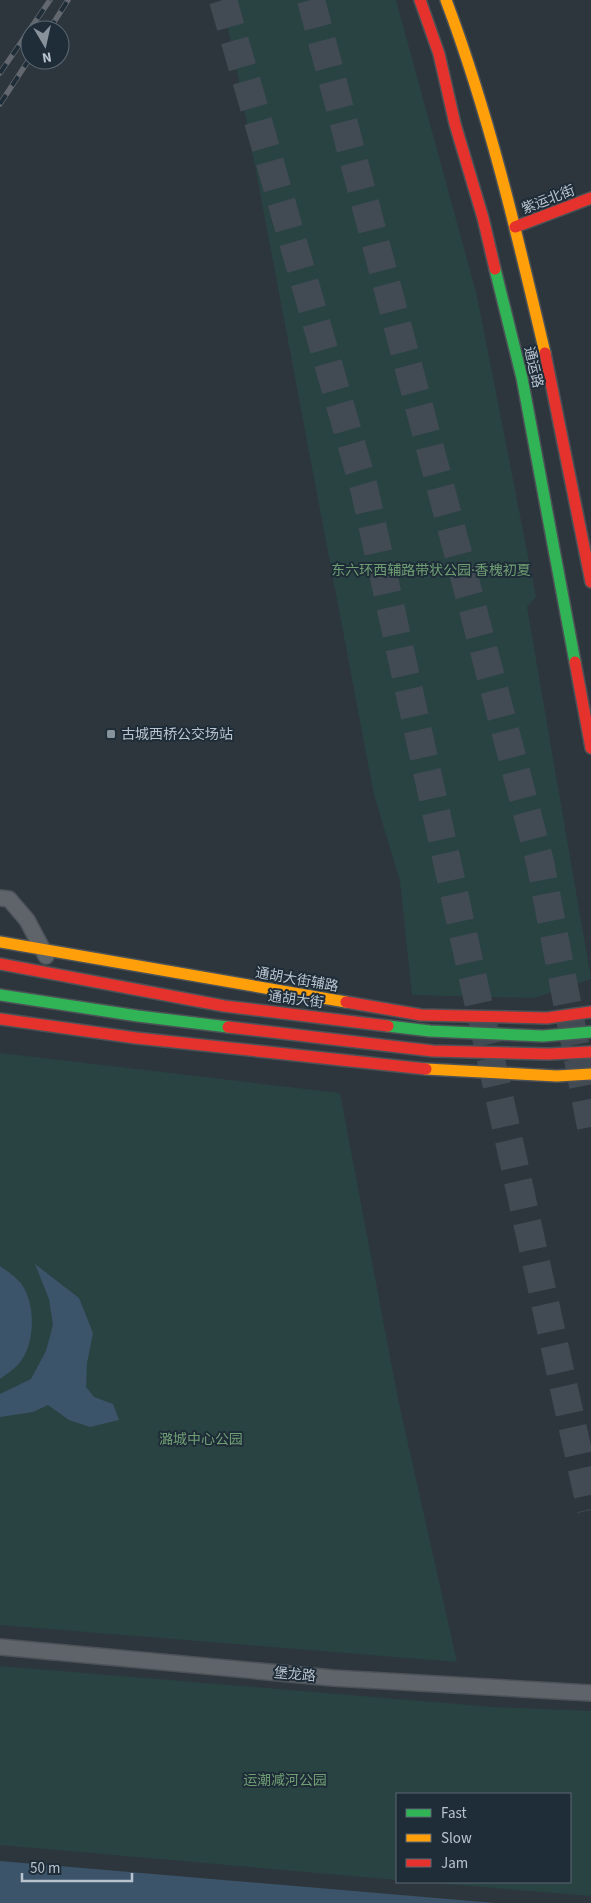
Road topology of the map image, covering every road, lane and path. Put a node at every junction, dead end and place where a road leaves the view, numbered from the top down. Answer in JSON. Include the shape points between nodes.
{"nodes":[{"id":1,"x":420,"y":0,"type":"edge"},
{"id":2,"x":446,"y":0,"type":"edge"},
{"id":3,"x":591,"y":198,"type":"edge"},
{"id":4,"x":515,"y":227,"type":"junction"},
{"id":5,"x":591,"y":582,"type":"edge"},
{"id":6,"x":591,"y":748,"type":"edge"},
{"id":7,"x":0,"y":898,"type":"edge"},
{"id":8,"x":0,"y":942,"type":"edge"},
{"id":9,"x":43,"y":949,"type":"junction"},
{"id":10,"x":0,"y":964,"type":"edge"},
{"id":11,"x":51,"y":974,"type":"junction"},
{"id":12,"x":0,"y":995,"type":"edge"},
{"id":13,"x":591,"y":1012,"type":"edge"},
{"id":14,"x":0,"y":1019,"type":"edge"},
{"id":15,"x":591,"y":1032,"type":"edge"},
{"id":16,"x":591,"y":1052,"type":"edge"},
{"id":17,"x":591,"y":1074,"type":"edge"},
{"id":18,"x":0,"y":1647,"type":"edge"},
{"id":19,"x":591,"y":1693,"type":"edge"}],
"edges":[{"from":1,"to":6,"type":"main road","name":"通运路","via":[[439,54],[522,378]]},
{"from":2,"to":4,"type":"main road","name":"通运路","via":[[468,59]]},
{"from":3,"to":4,"type":"main road","name":"紫运北街"},
{"from":4,"to":5,"type":"main road","name":"通运路","via":[[552,380]]},
{"from":7,"to":9,"type":"street","via":[[9,899],[27,920]]},
{"from":8,"to":9,"type":"main road","name":"通胡大街辅路"},
{"from":9,"to":11,"type":"street"},
{"from":9,"to":13,"type":"main road","name":"通胡大街辅路","via":[[421,1015],[547,1018]]},
{"from":10,"to":11,"type":"main road","name":"通胡大街"},
{"from":11,"to":15,"type":"main road","name":"通胡大街","via":[[224,1006],[430,1031],[543,1036]]},
{"from":12,"to":16,"type":"main road","via":[[138,1016],[432,1051]]},
{"from":14,"to":17,"type":"main road","via":[[136,1038],[442,1071],[557,1076]]},
{"from":18,"to":19,"type":"street","name":"堡龙路","via":[[333,1678]]}]}
